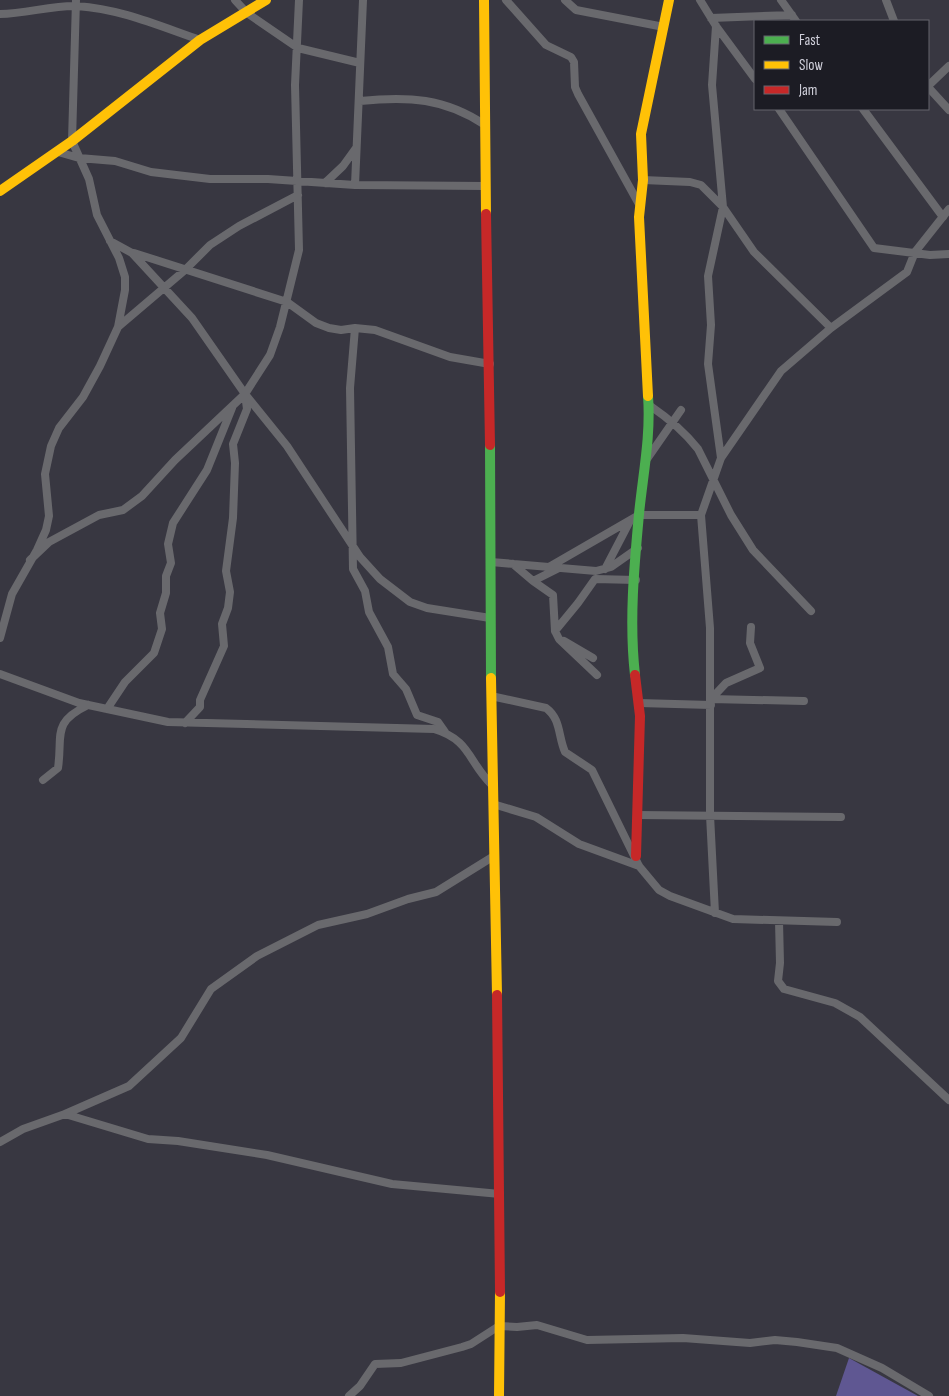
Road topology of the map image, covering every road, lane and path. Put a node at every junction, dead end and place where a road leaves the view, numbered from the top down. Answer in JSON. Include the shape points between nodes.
{"nodes":[{"id":1,"x":235,"y":0,"type":"edge"},
{"id":2,"x":266,"y":0,"type":"edge"},
{"id":3,"x":298,"y":0,"type":"edge"},
{"id":4,"x":364,"y":0,"type":"edge"},
{"id":5,"x":484,"y":0,"type":"edge"},
{"id":6,"x":506,"y":0,"type":"edge"},
{"id":7,"x":565,"y":0,"type":"edge"},
{"id":8,"x":668,"y":0,"type":"edge"},
{"id":9,"x":700,"y":0,"type":"edge"},
{"id":10,"x":781,"y":0,"type":"edge"},
{"id":11,"x":886,"y":0,"type":"edge"},
{"id":12,"x":76,"y":3,"type":"edge"},
{"id":13,"x":247,"y":13,"type":"junction"},
{"id":14,"x":0,"y":14,"type":"edge"},
{"id":15,"x":711,"y":18,"type":"junction"},
{"id":16,"x":794,"y":18,"type":"edge"},
{"id":17,"x":894,"y":20,"type":"edge"},
{"id":18,"x":716,"y":26,"type":"junction"},
{"id":19,"x":664,"y":27,"type":"junction"},
{"id":20,"x":200,"y":40,"type":"junction"},
{"id":21,"x":298,"y":48,"type":"junction"},
{"id":22,"x":360,"y":63,"type":"junction"},
{"id":23,"x":949,"y":66,"type":"edge"},
{"id":24,"x":754,"y":78,"type":"edge"},
{"id":25,"x":929,"y":85,"type":"edge"},
{"id":26,"x":929,"y":87,"type":"edge"},
{"id":27,"x":360,"y":101,"type":"junction"},
{"id":28,"x":780,"y":110,"type":"edge"},
{"id":29,"x":865,"y":110,"type":"edge"},
{"id":30,"x":949,"y":110,"type":"edge"},
{"id":31,"x":485,"y":125,"type":"junction"},
{"id":32,"x":72,"y":141,"type":"junction"},
{"id":33,"x":357,"y":146,"type":"junction"},
{"id":34,"x":57,"y":151,"type":"junction"},
{"id":35,"x":79,"y":158,"type":"junction"},
{"id":36,"x":298,"y":180,"type":"junction"},
{"id":37,"x":643,"y":180,"type":"junction"},
{"id":38,"x":325,"y":183,"type":"junction"},
{"id":39,"x":355,"y":184,"type":"junction"},
{"id":40,"x":485,"y":186,"type":"junction"},
{"id":41,"x":0,"y":191,"type":"edge"},
{"id":42,"x":298,"y":195,"type":"junction"},
{"id":43,"x":640,"y":206,"type":"junction"},
{"id":44,"x":723,"y":207,"type":"junction"},
{"id":45,"x":949,"y":209,"type":"edge"},
{"id":46,"x":943,"y":217,"type":"junction"},
{"id":47,"x":110,"y":240,"type":"junction"},
{"id":48,"x":915,"y":252,"type":"junction"},
{"id":49,"x":132,"y":253,"type":"junction"},
{"id":50,"x":949,"y":254,"type":"edge"},
{"id":51,"x":186,"y":270,"type":"junction"},
{"id":52,"x":165,"y":287,"type":"junction"},
{"id":53,"x":287,"y":302,"type":"junction"},
{"id":54,"x":118,"y":327,"type":"junction"},
{"id":55,"x":355,"y":328,"type":"junction"},
{"id":56,"x":831,"y":328,"type":"junction"},
{"id":57,"x":490,"y":364,"type":"junction"},
{"id":58,"x":245,"y":394,"type":"junction"},
{"id":59,"x":649,"y":405,"type":"junction"},
{"id":60,"x":233,"y":406,"type":"junction"},
{"id":61,"x":680,"y":410,"type":"dead end"},
{"id":62,"x":674,"y":422,"type":"junction"},
{"id":63,"x":721,"y":458,"type":"junction"},
{"id":64,"x":647,"y":459,"type":"junction"},
{"id":65,"x":713,"y":481,"type":"junction"},
{"id":66,"x":701,"y":516,"type":"junction"},
{"id":67,"x":635,"y":518,"type":"junction"},
{"id":68,"x":638,"y":548,"type":"junction"},
{"id":69,"x":354,"y":549,"type":"junction"},
{"id":70,"x":30,"y":560,"type":"junction"},
{"id":71,"x":491,"y":562,"type":"junction"},
{"id":72,"x":512,"y":564,"type":"junction"},
{"id":73,"x":549,"y":567,"type":"junction"},
{"id":74,"x":559,"y":568,"type":"junction"},
{"id":75,"x":606,"y":569,"type":"junction"},
{"id":76,"x":636,"y":580,"type":"junction"},
{"id":77,"x":533,"y":581,"type":"junction"},
{"id":78,"x":811,"y":611,"type":"dead end"},
{"id":79,"x":490,"y":618,"type":"junction"},
{"id":80,"x":751,"y":627,"type":"dead end"},
{"id":81,"x":555,"y":630,"type":"junction"},
{"id":82,"x":0,"y":638,"type":"edge"},
{"id":83,"x":560,"y":640,"type":"junction"},
{"id":84,"x":593,"y":658,"type":"dead end"},
{"id":85,"x":0,"y":674,"type":"edge"},
{"id":86,"x":597,"y":675,"type":"dead end"},
{"id":87,"x":491,"y":696,"type":"junction"},
{"id":88,"x":804,"y":701,"type":"dead end"},
{"id":89,"x":711,"y":702,"type":"junction"},
{"id":90,"x":639,"y":703,"type":"junction"},
{"id":91,"x":88,"y":705,"type":"junction"},
{"id":92,"x":107,"y":709,"type":"junction"},
{"id":93,"x":185,"y":723,"type":"junction"},
{"id":94,"x":445,"y":732,"type":"junction"},
{"id":95,"x":43,"y":780,"type":"dead end"},
{"id":96,"x":492,"y":785,"type":"junction"},
{"id":97,"x":494,"y":804,"type":"junction"},
{"id":98,"x":636,"y":814,"type":"junction"},
{"id":99,"x":710,"y":815,"type":"junction"},
{"id":100,"x":841,"y":817,"type":"dead end"},
{"id":101,"x":494,"y":856,"type":"junction"},
{"id":102,"x":636,"y":856,"type":"junction"},
{"id":103,"x":640,"y":866,"type":"junction"},
{"id":104,"x":715,"y":913,"type":"junction"},
{"id":105,"x":779,"y":921,"type":"junction"},
{"id":106,"x":837,"y":922,"type":"dead end"},
{"id":107,"x":949,"y":1100,"type":"edge"},
{"id":108,"x":65,"y":1114,"type":"junction"},
{"id":109,"x":0,"y":1142,"type":"edge"},
{"id":110,"x":500,"y":1194,"type":"junction"},
{"id":111,"x":499,"y":1326,"type":"junction"},
{"id":112,"x":349,"y":1396,"type":"edge"},
{"id":113,"x":499,"y":1396,"type":"edge"},
{"id":114,"x":929,"y":1396,"type":"edge"}],
"edges":[{"from":1,"to":13,"type":"street"},
{"from":2,"to":13,"type":"main road"},
{"from":3,"to":21,"type":"street"},
{"from":4,"to":22,"type":"street"},
{"from":5,"to":31,"type":"main road"},
{"from":6,"to":43,"type":"street","via":[[546,45],[571,57],[578,94]]},
{"from":7,"to":19,"type":"street","via":[[576,10]]},
{"from":8,"to":19,"type":"main road"},
{"from":9,"to":15,"type":"street"},
{"from":10,"to":16,"type":"street"},
{"from":11,"to":17,"type":"street"},
{"from":12,"to":14,"type":"street"},
{"from":12,"to":20,"type":"street","via":[[135,17]]},
{"from":12,"to":32,"type":"street"},
{"from":13,"to":20,"type":"main road"},
{"from":13,"to":21,"type":"street"},
{"from":15,"to":16,"type":"street"},
{"from":15,"to":18,"type":"street"},
{"from":18,"to":24,"type":"street"},
{"from":18,"to":44,"type":"street","via":[[712,85]]},
{"from":19,"to":37,"type":"main road","via":[[641,134]]},
{"from":20,"to":32,"type":"main road"},
{"from":21,"to":22,"type":"street"},
{"from":21,"to":36,"type":"street","via":[[295,84]]},
{"from":22,"to":27,"type":"street"},
{"from":23,"to":25,"type":"street"},
{"from":26,"to":30,"type":"street"},
{"from":27,"to":31,"type":"street","via":[[395,97],[432,102],[464,110]]},
{"from":27,"to":33,"type":"street"},
{"from":28,"to":48,"type":"street","via":[[874,248]]},
{"from":29,"to":46,"type":"street"},
{"from":31,"to":40,"type":"main road"},
{"from":32,"to":34,"type":"main road"},
{"from":32,"to":35,"type":"street"},
{"from":33,"to":38,"type":"street"},
{"from":33,"to":39,"type":"street"},
{"from":34,"to":35,"type":"street"},
{"from":34,"to":41,"type":"main road"},
{"from":35,"to":36,"type":"street","via":[[115,160],[151,172],[182,177]]},
{"from":35,"to":47,"type":"street","via":[[89,179],[97,215]]},
{"from":36,"to":38,"type":"street"},
{"from":36,"to":42,"type":"street"},
{"from":37,"to":43,"type":"main road"},
{"from":37,"to":44,"type":"street","via":[[701,185]]},
{"from":38,"to":39,"type":"street"},
{"from":39,"to":40,"type":"street"},
{"from":40,"to":57,"type":"main road"},
{"from":42,"to":51,"type":"street","via":[[210,245]]},
{"from":42,"to":53,"type":"street","via":[[299,250]]},
{"from":43,"to":59,"type":"main road"},
{"from":44,"to":56,"type":"street","via":[[754,252]]},
{"from":44,"to":63,"type":"street","via":[[708,276],[711,325],[708,364]]},
{"from":45,"to":46,"type":"street"},
{"from":46,"to":48,"type":"street"},
{"from":47,"to":49,"type":"street"},
{"from":47,"to":54,"type":"street","via":[[125,277]]},
{"from":48,"to":50,"type":"street"},
{"from":48,"to":56,"type":"street","via":[[907,272]]},
{"from":49,"to":51,"type":"street"},
{"from":49,"to":52,"type":"street"},
{"from":51,"to":52,"type":"street"},
{"from":51,"to":53,"type":"street"},
{"from":52,"to":54,"type":"street"},
{"from":52,"to":58,"type":"street","via":[[198,325]]},
{"from":53,"to":55,"type":"street","via":[[316,323],[329,328]]},
{"from":53,"to":58,"type":"street","via":[[270,355]]},
{"from":54,"to":70,"type":"street","via":[[90,387],[65,418],[51,446],[45,474],[49,516],[42,540]]},
{"from":55,"to":57,"type":"street","via":[[375,330],[450,357]]},
{"from":55,"to":69,"type":"street","via":[[350,410]]},
{"from":56,"to":63,"type":"street","via":[[781,371]]},
{"from":57,"to":71,"type":"main road"},
{"from":58,"to":60,"type":"street"},
{"from":58,"to":69,"type":"street","via":[[287,446]]},
{"from":58,"to":93,"type":"street","via":[[247,409],[233,444],[233,518],[226,571],[230,592],[222,624],[224,646],[200,700],[200,707]]},
{"from":59,"to":62,"type":"street"},
{"from":59,"to":64,"type":"main road"},
{"from":60,"to":70,"type":"street","via":[[124,510],[100,515],[48,542]]},
{"from":60,"to":92,"type":"street","via":[[208,470],[174,522],[168,544],[171,563],[160,613],[162,629],[154,653],[125,682]]},
{"from":61,"to":62,"type":"street"},
{"from":62,"to":64,"type":"street"},
{"from":62,"to":65,"type":"street","via":[[698,449]]},
{"from":63,"to":65,"type":"street"},
{"from":64,"to":67,"type":"main road"},
{"from":65,"to":66,"type":"street"},
{"from":65,"to":78,"type":"street","via":[[753,550]]},
{"from":66,"to":67,"type":"street"},
{"from":66,"to":89,"type":"street","via":[[710,628]]},
{"from":67,"to":68,"type":"main road"},
{"from":67,"to":73,"type":"street"},
{"from":67,"to":75,"type":"street"},
{"from":68,"to":75,"type":"street"},
{"from":68,"to":76,"type":"main road"},
{"from":69,"to":79,"type":"street","via":[[380,579],[410,602],[445,612]]},
{"from":69,"to":94,"type":"street","via":[[353,569],[365,591],[369,612],[388,647],[393,674],[406,689],[417,715],[438,722]]},
{"from":70,"to":82,"type":"street","via":[[12,594]]},
{"from":71,"to":72,"type":"street"},
{"from":71,"to":79,"type":"main road"},
{"from":72,"to":73,"type":"street"},
{"from":72,"to":77,"type":"street"},
{"from":73,"to":74,"type":"street"},
{"from":74,"to":75,"type":"street"},
{"from":74,"to":77,"type":"street"},
{"from":76,"to":81,"type":"street","via":[[595,578]]},
{"from":76,"to":90,"type":"main road","via":[[631,646]]},
{"from":77,"to":81,"type":"street","via":[[553,595]]},
{"from":79,"to":87,"type":"main road"},
{"from":80,"to":89,"type":"street","via":[[750,643],[760,668],[726,683]]},
{"from":81,"to":83,"type":"street"},
{"from":83,"to":84,"type":"street","via":[[569,642]]},
{"from":83,"to":86,"type":"street"},
{"from":85,"to":91,"type":"street"},
{"from":87,"to":96,"type":"main road"},
{"from":87,"to":102,"type":"street","via":[[552,712],[558,721],[565,752],[583,762],[596,776]]},
{"from":88,"to":89,"type":"street"},
{"from":89,"to":90,"type":"street"},
{"from":89,"to":99,"type":"street"},
{"from":90,"to":98,"type":"main road"},
{"from":91,"to":92,"type":"street"},
{"from":91,"to":95,"type":"street","via":[[74,712],[60,728],[58,768]]},
{"from":92,"to":93,"type":"street"},
{"from":93,"to":94,"type":"street","via":[[409,726]]},
{"from":94,"to":96,"type":"street","via":[[465,746],[483,777]]},
{"from":96,"to":97,"type":"main road"},
{"from":97,"to":101,"type":"main road"},
{"from":97,"to":103,"type":"street","via":[[536,817],[579,844]]},
{"from":98,"to":99,"type":"street"},
{"from":98,"to":102,"type":"main road"},
{"from":99,"to":100,"type":"street"},
{"from":99,"to":104,"type":"street"},
{"from":101,"to":108,"type":"street","via":[[436,892],[367,914],[318,925],[258,956],[211,988],[181,1038],[137,1079],[121,1091]]},
{"from":101,"to":110,"type":"main road"},
{"from":102,"to":103,"type":"street"},
{"from":103,"to":104,"type":"street","via":[[659,890]]},
{"from":104,"to":105,"type":"street","via":[[733,919]]},
{"from":105,"to":106,"type":"street"},
{"from":105,"to":107,"type":"street","via":[[780,986],[835,1003],[860,1018]]},
{"from":108,"to":109,"type":"street","via":[[23,1129]]},
{"from":108,"to":110,"type":"street","via":[[148,1140],[178,1141],[267,1155],[392,1184]]},
{"from":110,"to":111,"type":"main road"},
{"from":111,"to":112,"type":"street","via":[[462,1347],[401,1363],[376,1364]]},
{"from":111,"to":113,"type":"main road"},
{"from":111,"to":114,"type":"street","via":[[540,1325],[585,1339],[683,1338],[750,1343],[775,1340],[837,1348],[882,1368]]}]}
